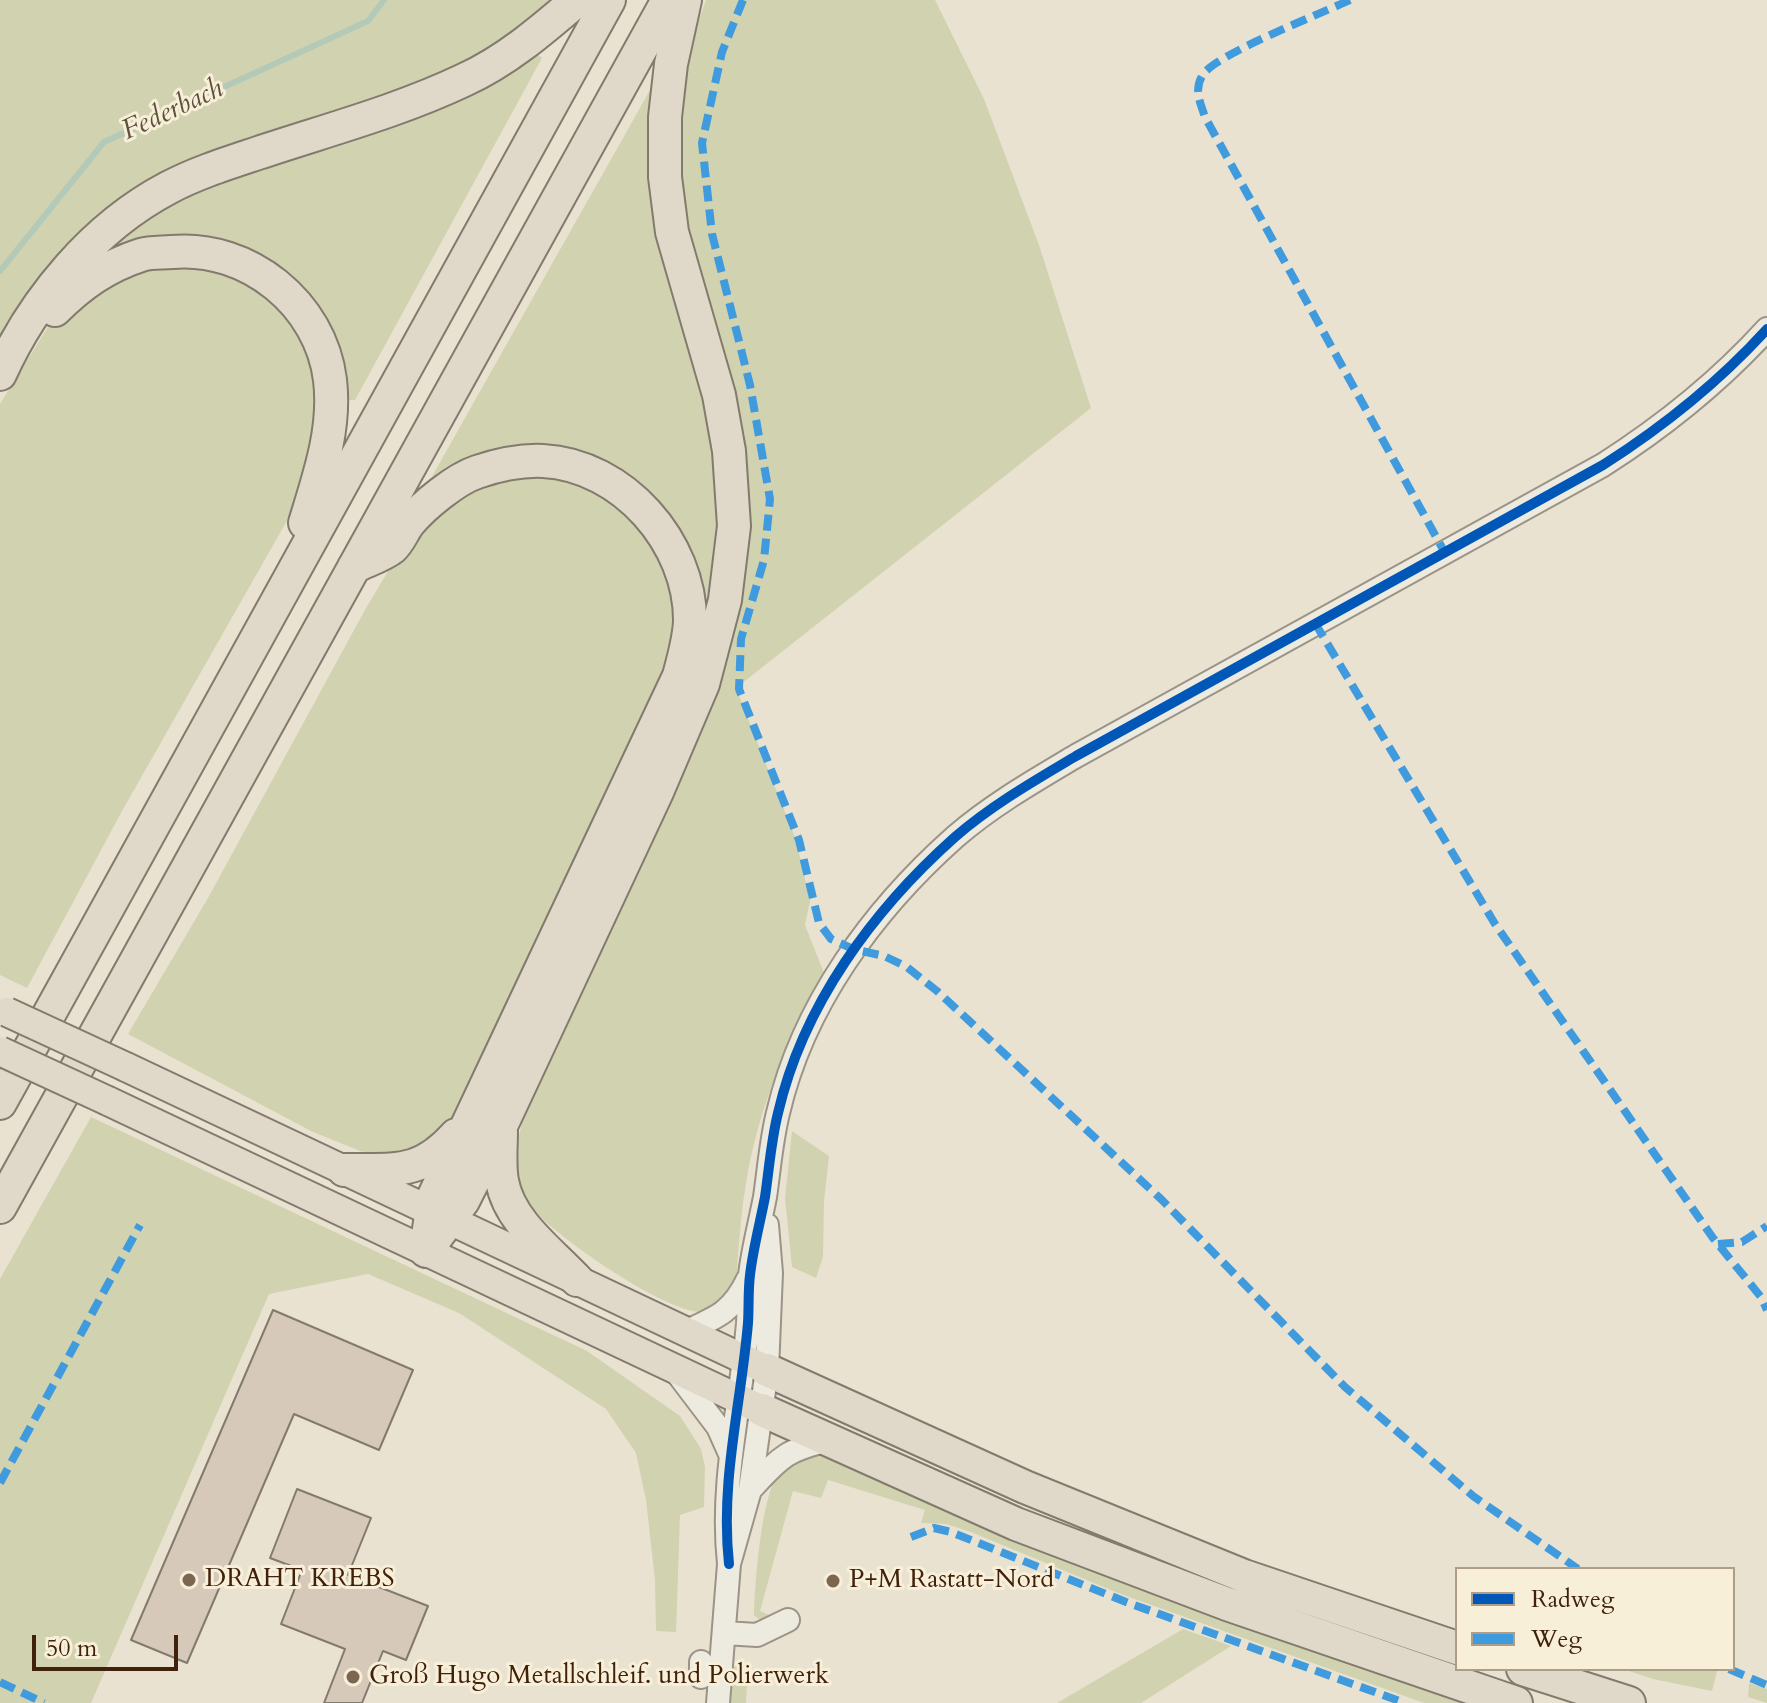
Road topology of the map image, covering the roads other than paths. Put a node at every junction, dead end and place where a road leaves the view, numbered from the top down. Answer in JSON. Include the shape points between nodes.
{"nodes":[{"id":1,"x":577,"y":0,"type":"edge"},
{"id":2,"x":609,"y":0,"type":"edge"},
{"id":3,"x":668,"y":0,"type":"edge"},
{"id":4,"x":685,"y":0,"type":"edge"},
{"id":5,"x":1767,"y":329,"type":"edge"},
{"id":6,"x":0,"y":376,"type":"edge"},
{"id":7,"x":354,"y":567,"type":"junction"},
{"id":8,"x":285,"y":586,"type":"junction"},
{"id":9,"x":3,"y":1010,"type":"edge"},
{"id":10,"x":0,"y":1051,"type":"edge"},
{"id":11,"x":0,"y":1103,"type":"edge"},
{"id":12,"x":487,"y":1120,"type":"junction"},
{"id":13,"x":344,"y":1170,"type":"junction"},
{"id":14,"x":764,"y":1200,"type":"junction"},
{"id":15,"x":0,"y":1207,"type":"edge"},
{"id":16,"x":440,"y":1216,"type":"junction"},
{"id":17,"x":426,"y":1251,"type":"junction"},
{"id":18,"x":750,"y":1274,"type":"junction"},
{"id":19,"x":577,"y":1280,"type":"junction"},
{"id":20,"x":687,"y":1331,"type":"junction"},
{"id":21,"x":755,"y":1364,"type":"junction"},
{"id":22,"x":674,"y":1368,"type":"junction"},
{"id":23,"x":749,"y":1404,"type":"junction"},
{"id":24,"x":829,"y":1440,"type":"junction"},
{"id":25,"x":730,"y":1455,"type":"junction"},
{"id":26,"x":750,"y":1490,"type":"junction"},
{"id":27,"x":729,"y":1564,"type":"junction"},
{"id":28,"x":788,"y":1620,"type":"dead end"},
{"id":29,"x":724,"y":1633,"type":"junction"},
{"id":30,"x":1455,"y":1647,"type":"edge"},
{"id":31,"x":1529,"y":1671,"type":"edge"},
{"id":32,"x":718,"y":1703,"type":"edge"},
{"id":33,"x":1516,"y":1703,"type":"edge"},
{"id":34,"x":1629,"y":1703,"type":"edge"}],
"edges":[{"from":1,"to":6,"type":"highway","via":[[519,48],[466,80],[230,162],[168,188],[120,219],[72,264],[36,308]]},
{"from":2,"to":8,"type":"highway"},
{"from":3,"to":7,"type":"highway"},
{"from":4,"to":12,"type":"highway","via":[[665,117],[665,177],[672,232],[719,395],[729,451],[734,526],[725,600],[703,684],[663,779]]},
{"from":5,"to":14,"type":"street","via":[[1697,398],[1603,465],[1076,756],[955,837],[883,910],[827,989],[778,1113]]},
{"from":6,"to":8,"type":"highway","via":[[75,290],[104,270],[145,254],[187,251],[224,257],[285,292],[308,317],[322,346],[332,422]]},
{"from":7,"to":12,"type":"highway","via":[[393,548],[433,500],[473,473],[544,461],[577,467],[646,510],[670,542],[685,585],[690,621],[679,676]]},
{"from":7,"to":15,"type":"highway"},
{"from":8,"to":11,"type":"highway"},
{"from":9,"to":13,"type":"main road","bridge":true},
{"from":10,"to":17,"type":"main road","bridge":true},
{"from":12,"to":13,"type":"highway","via":[[429,1161],[409,1168]]},
{"from":12,"to":16,"type":"highway","via":[[463,1201]]},
{"from":12,"to":19,"type":"highway","via":[[517,1217]]},
{"from":13,"to":16,"type":"main road"},
{"from":14,"to":18,"type":"street"},
{"from":14,"to":21,"type":"street","via":[[771,1273]]},
{"from":16,"to":17,"type":"highway"},
{"from":16,"to":19,"type":"main road"},
{"from":17,"to":22,"type":"main road"},
{"from":18,"to":20,"type":"street","via":[[730,1308]]},
{"from":18,"to":21,"type":"street"},
{"from":19,"to":20,"type":"main road"},
{"from":20,"to":21,"type":"main road"},
{"from":21,"to":23,"type":"street"},
{"from":21,"to":30,"type":"highway","via":[[1025,1487],[1244,1576]]},
{"from":22,"to":23,"type":"main road"},
{"from":22,"to":25,"type":"street","via":[[718,1427]]},
{"from":23,"to":24,"type":"highway"},
{"from":23,"to":25,"type":"street"},
{"from":23,"to":26,"type":"street"},
{"from":24,"to":26,"type":"street","via":[[782,1457]]},
{"from":24,"to":33,"type":"highway","via":[[1016,1524],[1227,1604]]},
{"from":25,"to":27,"type":"street","via":[[716,1515]]},
{"from":26,"to":27,"type":"street"},
{"from":27,"to":29,"type":"street"},
{"from":28,"to":29,"type":"street","via":[[757,1635]]},
{"from":29,"to":32,"type":"street"},
{"from":31,"to":34,"type":"highway"}]}
